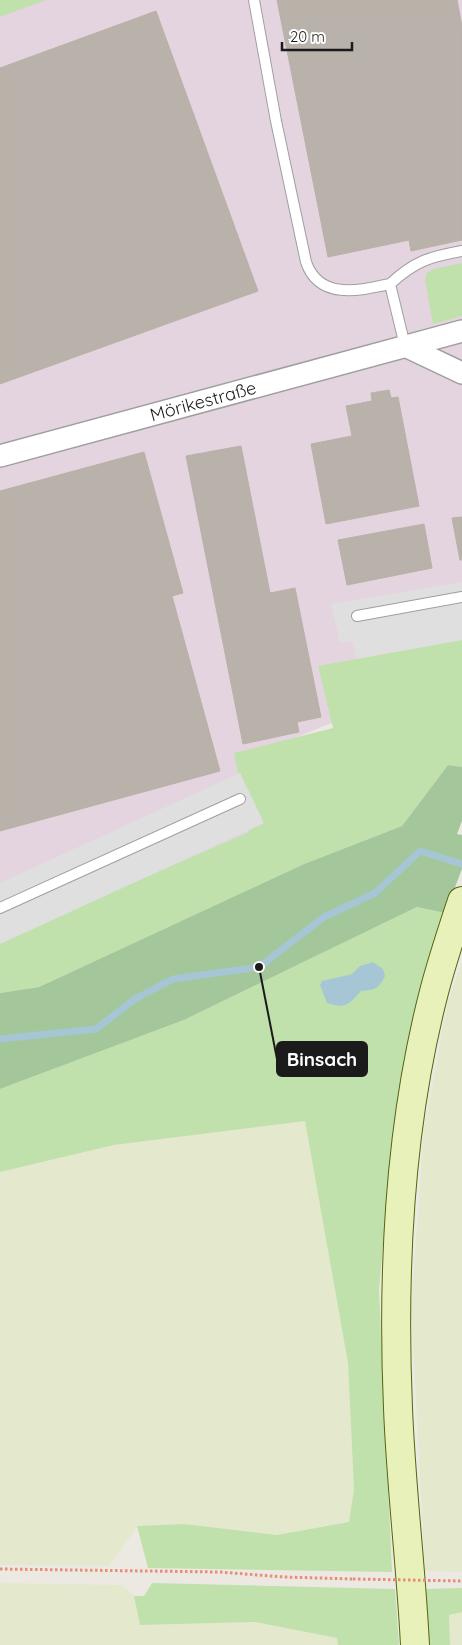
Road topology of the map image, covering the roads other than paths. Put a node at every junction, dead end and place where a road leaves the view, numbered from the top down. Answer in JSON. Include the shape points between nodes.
{"nodes":[{"id":1,"x":254,"y":0,"type":"edge"},
{"id":2,"x":462,"y":251,"type":"edge"},
{"id":3,"x":390,"y":284,"type":"junction"},
{"id":4,"x":462,"y":331,"type":"edge"},
{"id":5,"x":405,"y":346,"type":"junction"},
{"id":6,"x":462,"y":373,"type":"edge"},
{"id":7,"x":0,"y":456,"type":"edge"},
{"id":8,"x":462,"y":596,"type":"edge"},
{"id":9,"x":357,"y":616,"type":"dead end"},
{"id":10,"x":240,"y":799,"type":"dead end"},
{"id":11,"x":462,"y":902,"type":"edge"},
{"id":12,"x":0,"y":908,"type":"edge"},
{"id":13,"x":415,"y":1645,"type":"edge"}],
"edges":[{"from":1,"to":3,"type":"lane","via":[[276,121],[310,272],[316,280],[337,290]]},
{"from":2,"to":3,"type":"lane","via":[[424,260]]},
{"from":3,"to":5,"type":"lane"},
{"from":4,"to":5,"type":"street","name":"Mörikestraße"},
{"from":5,"to":6,"type":"street"},
{"from":5,"to":7,"type":"street","name":"Mörikestraße"},
{"from":8,"to":9,"type":"lane"},
{"from":10,"to":12,"type":"lane"},
{"from":11,"to":13,"type":"main road","via":[[434,992],[417,1073],[400,1208],[396,1320],[398,1408]]}]}
